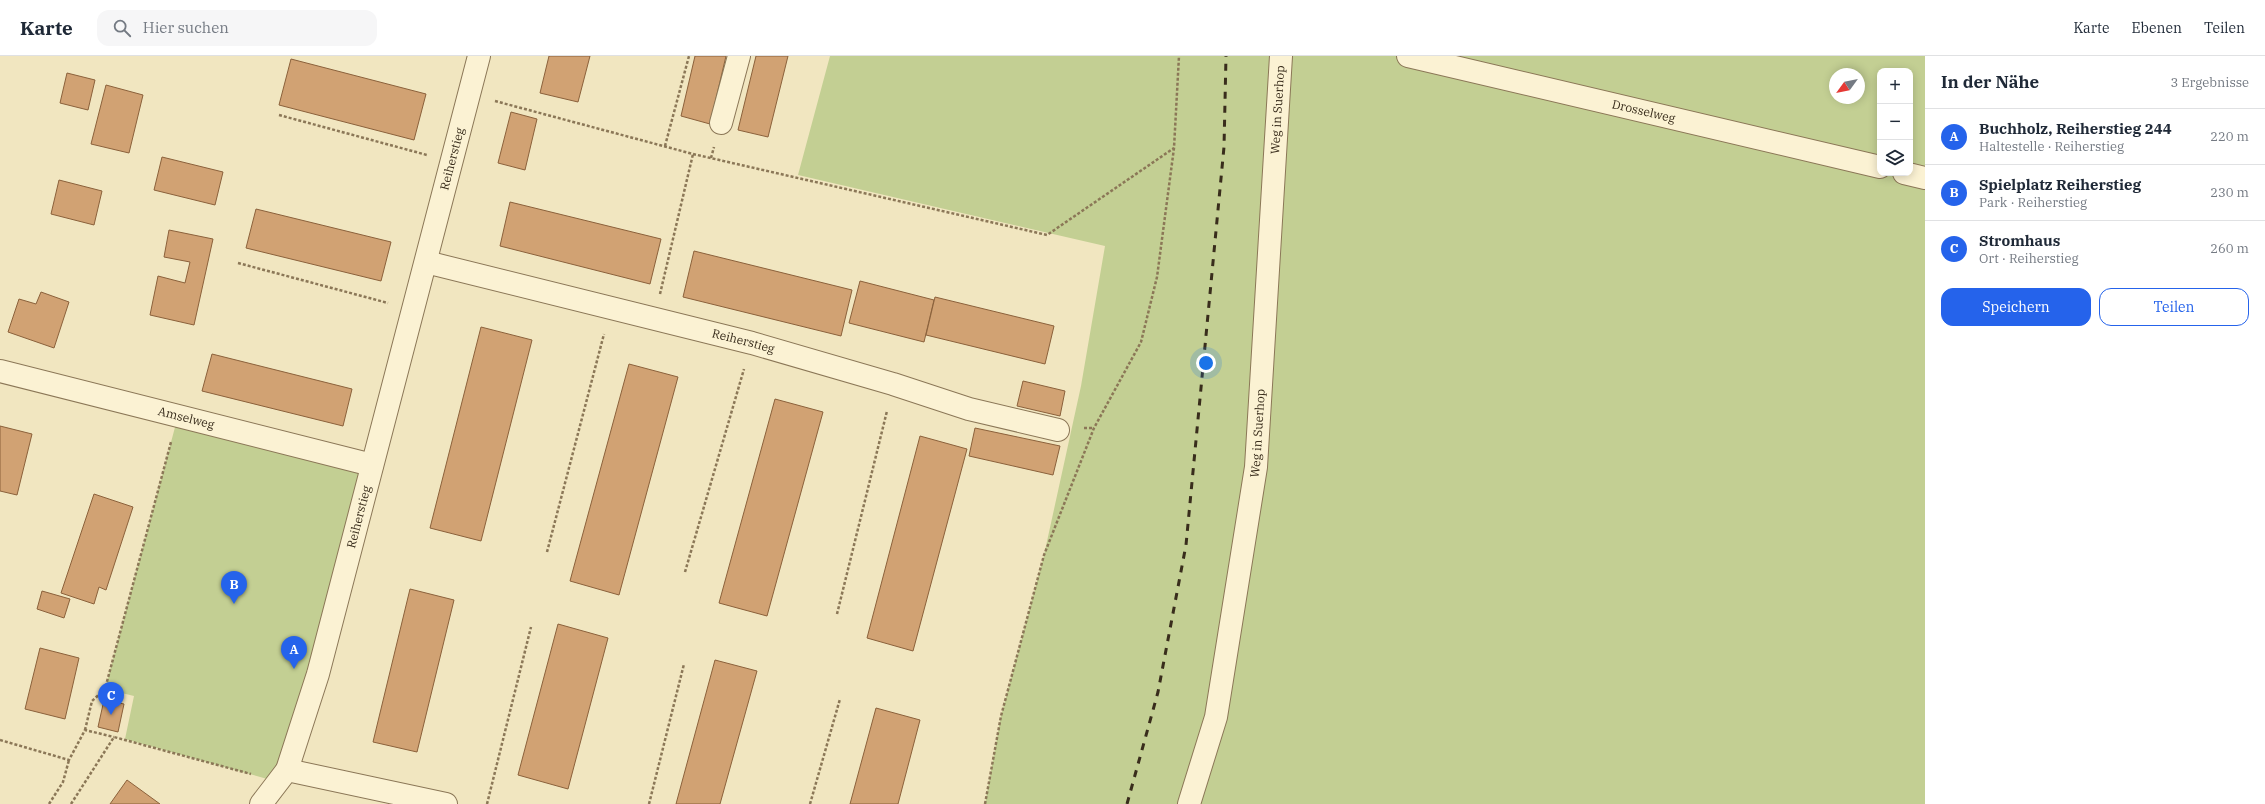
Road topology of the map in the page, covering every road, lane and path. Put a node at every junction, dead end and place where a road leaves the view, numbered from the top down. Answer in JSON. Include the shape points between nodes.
{"nodes":[{"id":1,"x":480,"y":56,"type":"edge"},
{"id":2,"x":689,"y":56,"type":"edge"},
{"id":3,"x":739,"y":56,"type":"edge"},
{"id":4,"x":1179,"y":56,"type":"edge"},
{"id":5,"x":1281,"y":56,"type":"edge"},
{"id":6,"x":1408,"y":56,"type":"edge"},
{"id":7,"x":469,"y":94,"type":"junction"},
{"id":8,"x":279,"y":115,"type":"dead end"},
{"id":9,"x":721,"y":123,"type":"dead end"},
{"id":10,"x":665,"y":146,"type":"junction"},
{"id":11,"x":1174,"y":148,"type":"junction"},
{"id":12,"x":693,"y":154,"type":"junction"},
{"id":13,"x":452,"y":162,"type":"junction"},
{"id":14,"x":1877,"y":166,"type":"edge"},
{"id":15,"x":1913,"y":175,"type":"edge"},
{"id":16,"x":1925,"y":178,"type":"edge"},
{"id":17,"x":426,"y":262,"type":"junction"},
{"id":18,"x":238,"y":263,"type":"dead end"},
{"id":19,"x":611,"y":308,"type":"junction"},
{"id":20,"x":413,"y":310,"type":"junction"},
{"id":21,"x":654,"y":319,"type":"junction"},
{"id":22,"x":752,"y":343,"type":"junction"},
{"id":23,"x":0,"y":371,"type":"edge"},
{"id":24,"x":893,"y":384,"type":"junction"},
{"id":25,"x":178,"y":416,"type":"junction"},
{"id":26,"x":1058,"y":430,"type":"dead end"},
{"id":27,"x":372,"y":465,"type":"junction"},
{"id":28,"x":547,"y":552,"type":"dead end"},
{"id":29,"x":685,"y":572,"type":"dead end"},
{"id":30,"x":837,"y":614,"type":"dead end"},
{"id":31,"x":531,"y":627,"type":"dead end"},
{"id":32,"x":684,"y":664,"type":"dead end"},
{"id":33,"x":840,"y":699,"type":"dead end"},
{"id":34,"x":84,"y":730,"type":"junction"},
{"id":35,"x":114,"y":737,"type":"junction"},
{"id":36,"x":0,"y":740,"type":"edge"},
{"id":37,"x":68,"y":760,"type":"junction"},
{"id":38,"x":282,"y":776,"type":"junction"},
{"id":39,"x":49,"y":804,"type":"edge"},
{"id":40,"x":71,"y":804,"type":"edge"},
{"id":41,"x":261,"y":804,"type":"edge"},
{"id":42,"x":446,"y":804,"type":"edge"},
{"id":43,"x":487,"y":804,"type":"edge"},
{"id":44,"x":649,"y":804,"type":"edge"},
{"id":45,"x":810,"y":804,"type":"edge"},
{"id":46,"x":985,"y":804,"type":"edge"},
{"id":47,"x":1189,"y":804,"type":"edge"}],
"edges":[{"from":1,"to":7,"type":"street","name":"Reiherstieg"},
{"from":2,"to":10,"type":"path"},
{"from":3,"to":9,"type":"street"},
{"from":4,"to":11,"type":"path"},
{"from":5,"to":47,"type":"street","name":"Weg in Suerhop","via":[[1256,466],[1216,717]]},
{"from":6,"to":14,"type":"street","name":"Drosselweg"},
{"from":7,"to":10,"type":"path"},
{"from":7,"to":13,"type":"street","name":"Reiherstieg"},
{"from":8,"to":13,"type":"path"},
{"from":10,"to":12,"type":"path"},
{"from":11,"to":12,"type":"path","via":[[1047,235]]},
{"from":11,"to":46,"type":"path","via":[[1157,277],[1141,342],[1094,428],[1044,555],[1001,716]]},
{"from":12,"to":21,"type":"path"},
{"from":13,"to":17,"type":"street","name":"Reiherstieg"},
{"from":15,"to":16,"type":"street"},
{"from":17,"to":19,"type":"street","name":"Reiherstieg"},
{"from":17,"to":20,"type":"street","name":"Reiherstieg"},
{"from":18,"to":20,"type":"path"},
{"from":19,"to":21,"type":"street","name":"Reiherstieg"},
{"from":19,"to":28,"type":"path"},
{"from":20,"to":27,"type":"street","name":"Reiherstieg"},
{"from":21,"to":22,"type":"street","name":"Reiherstieg"},
{"from":22,"to":24,"type":"street","name":"Reiherstieg"},
{"from":22,"to":29,"type":"path"},
{"from":23,"to":25,"type":"street","name":"Amselweg"},
{"from":24,"to":26,"type":"street","name":"Reiherstieg","via":[[969,409]]},
{"from":24,"to":30,"type":"path"},
{"from":25,"to":27,"type":"street","name":"Amselweg"},
{"from":25,"to":34,"type":"path","via":[[105,689],[92,701]]},
{"from":27,"to":38,"type":"street","name":"Reiherstieg","via":[[318,674]]},
{"from":31,"to":43,"type":"path"},
{"from":32,"to":44,"type":"path"},
{"from":33,"to":45,"type":"path"},
{"from":34,"to":35,"type":"path"},
{"from":34,"to":37,"type":"path"},
{"from":35,"to":38,"type":"path"},
{"from":35,"to":40,"type":"path"},
{"from":36,"to":37,"type":"path"},
{"from":37,"to":39,"type":"path","via":[[63,782]]},
{"from":38,"to":41,"type":"street","name":"Reiherstieg"},
{"from":38,"to":42,"type":"street"}]}
